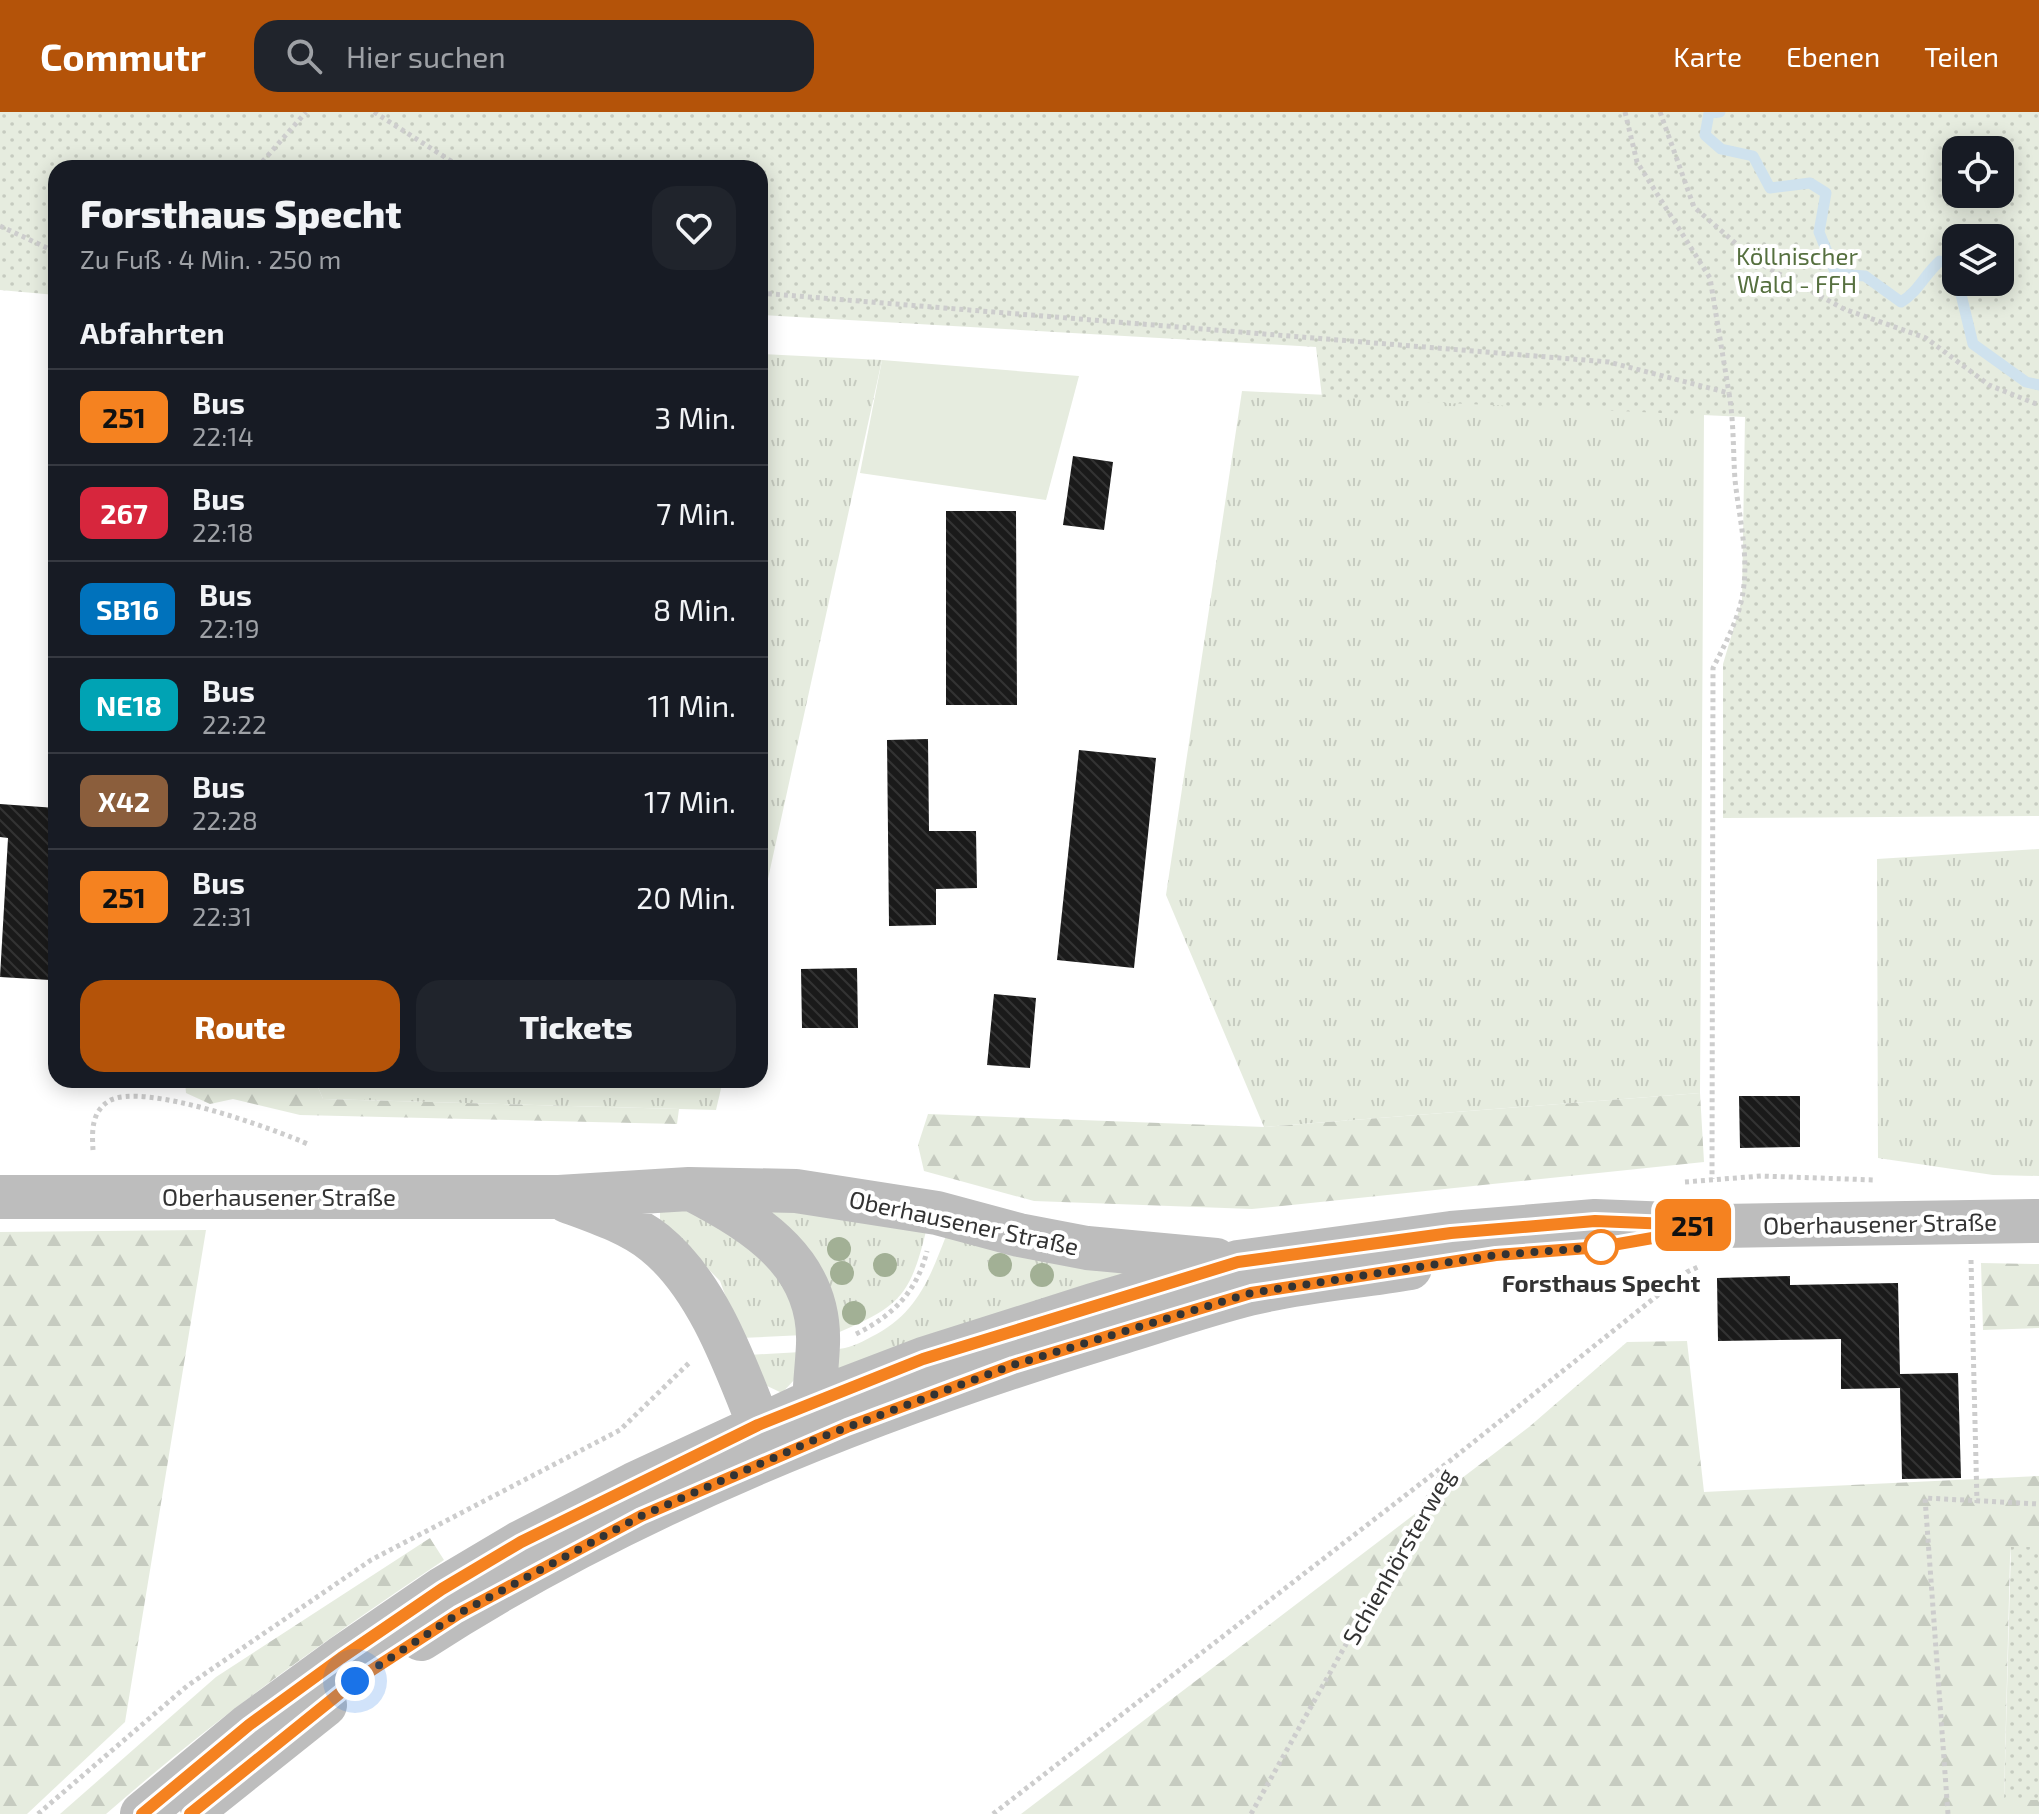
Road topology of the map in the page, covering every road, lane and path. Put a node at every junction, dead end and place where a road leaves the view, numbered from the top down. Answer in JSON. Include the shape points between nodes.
{"nodes":[{"id":1,"x":306,"y":112,"type":"edge"},
{"id":2,"x":374,"y":112,"type":"edge"},
{"id":3,"x":1625,"y":112,"type":"edge"},
{"id":4,"x":1660,"y":112,"type":"edge"},
{"id":5,"x":264,"y":160,"type":"edge"},
{"id":6,"x":449,"y":160,"type":"edge"},
{"id":7,"x":0,"y":226,"type":"edge"},
{"id":8,"x":48,"y":248,"type":"edge"},
{"id":9,"x":768,"y":294,"type":"edge"},
{"id":10,"x":1729,"y":393,"type":"junction"},
{"id":11,"x":2039,"y":405,"type":"edge"},
{"id":12,"x":310,"y":1145,"type":"dead end"},
{"id":13,"x":93,"y":1150,"type":"dead end"},
{"id":14,"x":1761,"y":1176,"type":"dead end"},
{"id":15,"x":689,"y":1189,"type":"junction"},
{"id":16,"x":0,"y":1197,"type":"edge"},
{"id":17,"x":559,"y":1197,"type":"junction"},
{"id":18,"x":937,"y":1213,"type":"junction"},
{"id":19,"x":2039,"y":1221,"type":"edge"},
{"id":20,"x":1716,"y":1244,"type":"junction"},
{"id":21,"x":1971,"y":1254,"type":"dead end"},
{"id":22,"x":1238,"y":1262,"type":"junction"},
{"id":23,"x":818,"y":1341,"type":"junction"},
{"id":24,"x":726,"y":1350,"type":"junction"},
{"id":25,"x":816,"y":1420,"type":"junction"},
{"id":26,"x":765,"y":1441,"type":"junction"},
{"id":27,"x":1446,"y":1464,"type":"junction"},
{"id":28,"x":1977,"y":1503,"type":"junction"},
{"id":29,"x":2039,"y":1504,"type":"edge"},
{"id":30,"x":38,"y":1814,"type":"edge"},
{"id":31,"x":142,"y":1814,"type":"edge"},
{"id":32,"x":190,"y":1814,"type":"edge"},
{"id":33,"x":993,"y":1814,"type":"edge"},
{"id":34,"x":1251,"y":1814,"type":"edge"},
{"id":35,"x":1948,"y":1814,"type":"edge"}],
"edges":[{"from":1,"to":5,"type":"path"},
{"from":2,"to":6,"type":"path"},
{"from":3,"to":10,"type":"path","via":[[1637,162],[1710,278]]},
{"from":4,"to":11,"type":"path","via":[[1694,207],[1757,262],[1844,309],[1926,338],[1989,385]]},
{"from":7,"to":8,"type":"path"},
{"from":9,"to":10,"type":"path","via":[[1609,362]]},
{"from":10,"to":14,"type":"path","via":[[1745,558],[1737,618],[1713,668],[1712,1179]]},
{"from":12,"to":13,"type":"path","via":[[267,1125],[208,1109],[119,1097],[102,1107],[92,1124]]},
{"from":15,"to":17,"type":"main road","name":"Oberhausener Straße"},
{"from":15,"to":18,"type":"main road","name":"Oberhausener Straße","via":[[796,1191]]},
{"from":15,"to":23,"type":"main road","via":[[743,1216],[790,1255],[811,1291]]},
{"from":16,"to":17,"type":"main road","name":"Oberhausener Straße"},
{"from":17,"to":24,"type":"main road","name":"Oberhausener Straße","via":[[618,1220],[654,1242],[682,1268],[709,1308]]},
{"from":18,"to":22,"type":"main road","name":"Oberhausener Straße","via":[[1087,1248]]},
{"from":18,"to":23,"type":"path","via":[[923,1269],[899,1307],[847,1339]]},
{"from":19,"to":20,"type":"main road","name":"Oberhausener Straße"},
{"from":20,"to":22,"type":"main road","name":"Oberhausener Straße","via":[[1595,1221],[1451,1233]]},
{"from":20,"to":25,"type":"main road","name":"Oberhausener Straße","via":[[1496,1255],[1251,1293]]},
{"from":20,"to":27,"type":"path","name":"Schienhörsterweg"},
{"from":21,"to":28,"type":"path","name":"Oberhausener Straße"},
{"from":22,"to":25,"type":"main road","name":"Oberhausener Straße","via":[[937,1355]]},
{"from":23,"to":25,"type":"main road"},
{"from":24,"to":26,"type":"main road","name":"Oberhausener Straße"},
{"from":24,"to":30,"type":"path","via":[[689,1363],[620,1430],[371,1560],[187,1686]]},
{"from":25,"to":26,"type":"main road"},
{"from":26,"to":31,"type":"main road","via":[[521,1542],[442,1589],[249,1725]]},
{"from":26,"to":32,"type":"main road","via":[[641,1516],[458,1614],[355,1681]]},
{"from":27,"to":33,"type":"path"},
{"from":27,"to":34,"type":"path","name":"Schienhörsterweg"},
{"from":28,"to":29,"type":"path"},
{"from":28,"to":35,"type":"path","via":[[1925,1498]]}]}
